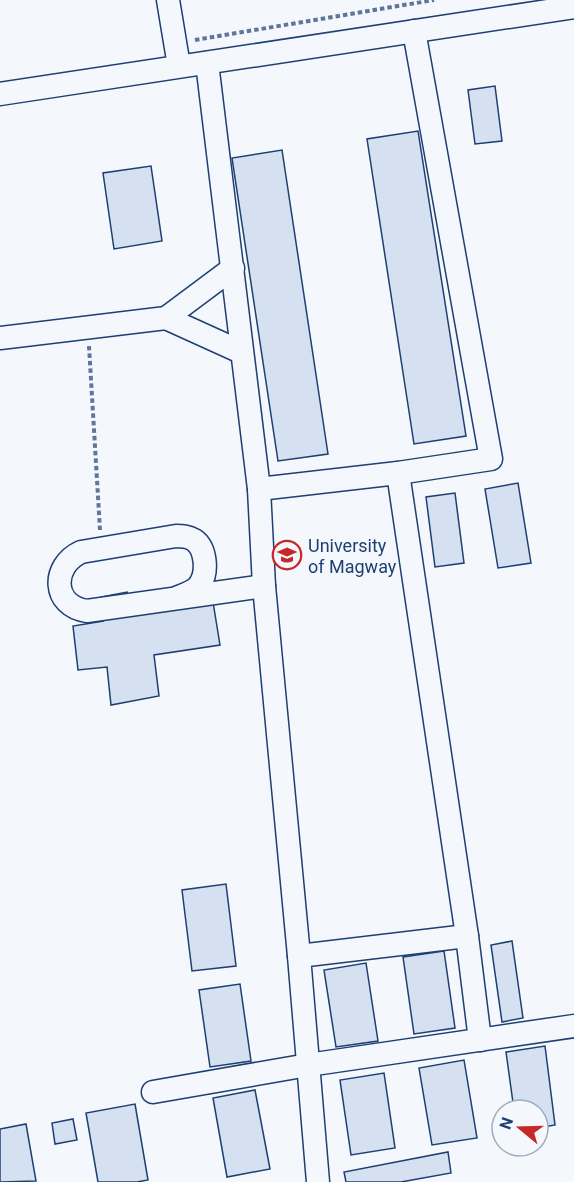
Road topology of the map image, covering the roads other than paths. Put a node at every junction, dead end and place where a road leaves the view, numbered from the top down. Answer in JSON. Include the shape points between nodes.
{"nodes":[{"id":1,"x":168,"y":0,"type":"edge"},
{"id":2,"x":173,"y":0,"type":"edge"},
{"id":3,"x":574,"y":7,"type":"edge"},
{"id":4,"x":414,"y":31,"type":"junction"},
{"id":5,"x":207,"y":63,"type":"junction"},
{"id":6,"x":179,"y":66,"type":"junction"},
{"id":7,"x":0,"y":94,"type":"edge"},
{"id":8,"x":233,"y":268,"type":"junction"},
{"id":9,"x":166,"y":318,"type":"junction"},
{"id":10,"x":0,"y":338,"type":"edge"},
{"id":11,"x":241,"y":352,"type":"junction"},
{"id":12,"x":398,"y":473,"type":"junction"},
{"id":13,"x":259,"y":489,"type":"junction"},
{"id":14,"x":264,"y":586,"type":"junction"},
{"id":15,"x":176,"y":598,"type":"junction"},
{"id":16,"x":467,"y":936,"type":"junction"},
{"id":17,"x":299,"y":956,"type":"junction"},
{"id":18,"x":574,"y":1026,"type":"edge"},
{"id":19,"x":480,"y":1040,"type":"junction"},
{"id":20,"x":308,"y":1065,"type":"junction"},
{"id":21,"x":153,"y":1092,"type":"dead end"},
{"id":22,"x":318,"y":1182,"type":"edge"}],
"edges":[{"from":1,"to":2,"type":"street"},
{"from":1,"to":6,"type":"street"},
{"from":3,"to":4,"type":"street"},
{"from":4,"to":5,"type":"street"},
{"from":4,"to":12,"type":"street","via":[[491,459]]},
{"from":5,"to":6,"type":"street"},
{"from":5,"to":8,"type":"street"},
{"from":6,"to":7,"type":"street"},
{"from":8,"to":9,"type":"street"},
{"from":8,"to":11,"type":"street"},
{"from":9,"to":10,"type":"street"},
{"from":9,"to":11,"type":"street"},
{"from":11,"to":13,"type":"street"},
{"from":12,"to":13,"type":"street"},
{"from":12,"to":16,"type":"street"},
{"from":13,"to":14,"type":"street"},
{"from":14,"to":15,"type":"street"},
{"from":14,"to":17,"type":"street"},
{"from":15,"to":15,"type":"street","via":[[87,611],[75,609],[60,590],[60,576],[65,563],[81,552],[188,537],[197,541],[202,550],[204,576],[200,586]]},
{"from":16,"to":17,"type":"street"},
{"from":16,"to":19,"type":"street"},
{"from":17,"to":20,"type":"street"},
{"from":18,"to":19,"type":"street"},
{"from":19,"to":20,"type":"street"},
{"from":20,"to":21,"type":"street"},
{"from":20,"to":22,"type":"street"}]}
